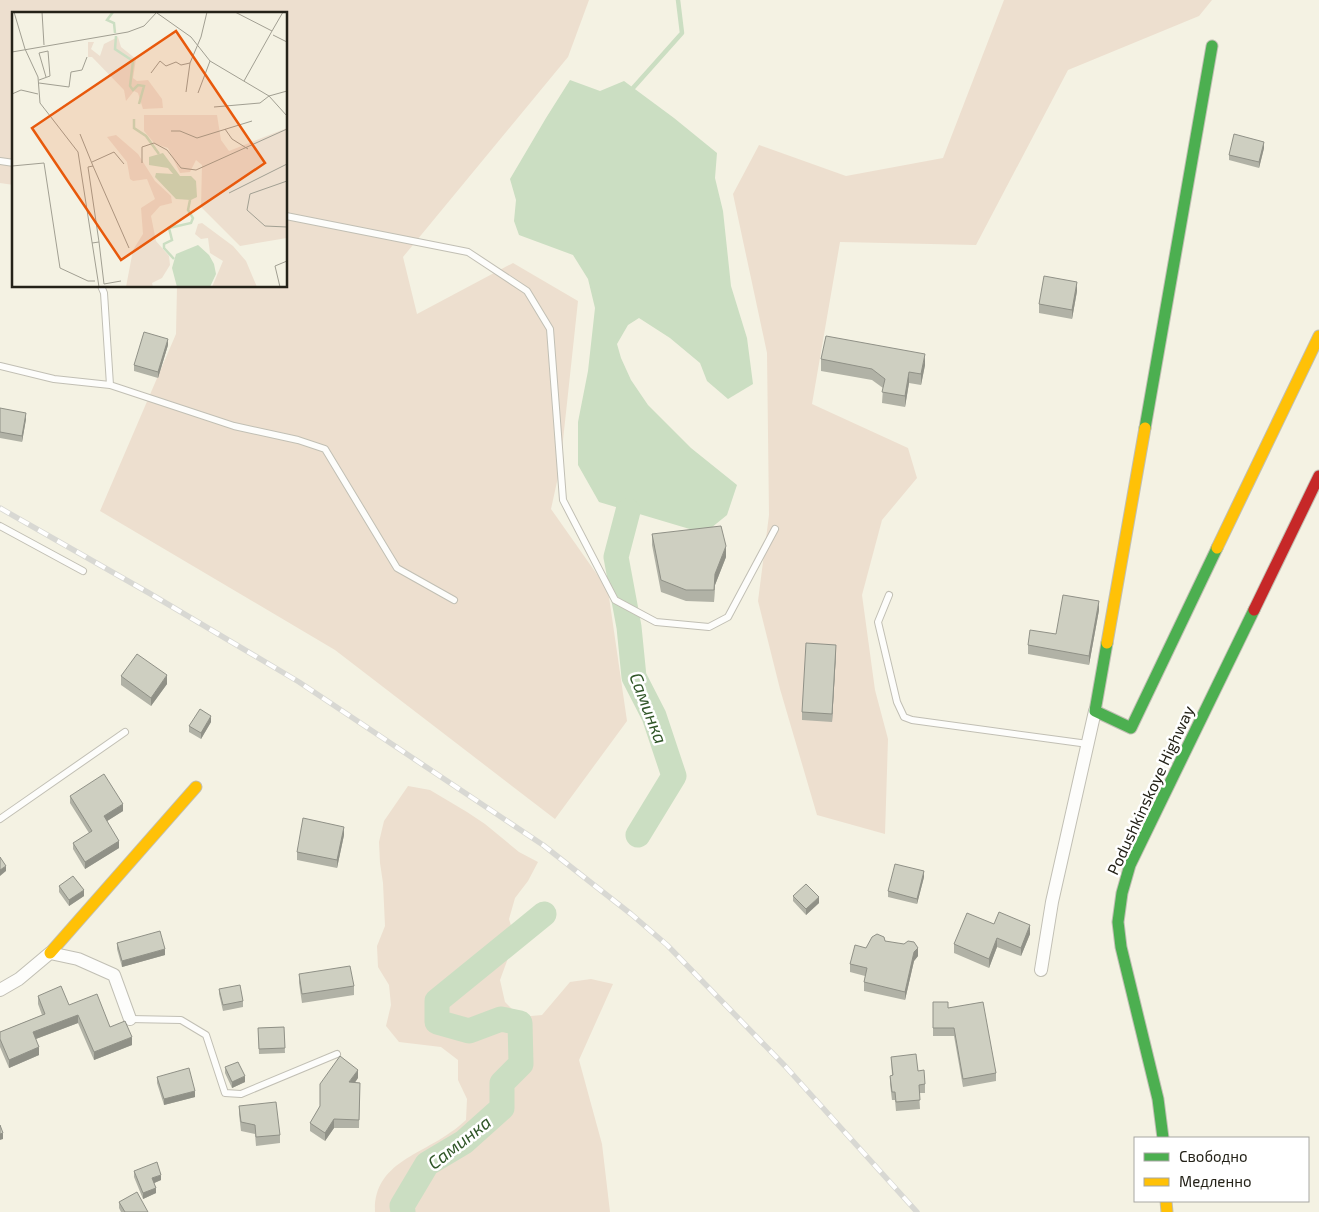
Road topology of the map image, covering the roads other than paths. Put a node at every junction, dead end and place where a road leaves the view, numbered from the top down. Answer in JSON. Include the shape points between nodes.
{"nodes":[{"id":1,"x":1212,"y":46,"type":"dead end"},
{"id":2,"x":288,"y":216,"type":"edge"},
{"id":3,"x":102,"y":288,"type":"edge"},
{"id":4,"x":1319,"y":336,"type":"edge"},
{"id":5,"x":0,"y":366,"type":"edge"},
{"id":6,"x":110,"y":385,"type":"junction"},
{"id":7,"x":1319,"y":476,"type":"edge"},
{"id":8,"x":0,"y":526,"type":"edge"},
{"id":9,"x":775,"y":529,"type":"dead end"},
{"id":10,"x":83,"y":571,"type":"dead end"},
{"id":11,"x":889,"y":595,"type":"dead end"},
{"id":12,"x":454,"y":600,"type":"dead end"},
{"id":13,"x":1095,"y":710,"type":"junction"},
{"id":14,"x":125,"y":732,"type":"dead end"},
{"id":15,"x":1088,"y":744,"type":"junction"},
{"id":16,"x":196,"y":787,"type":"dead end"},
{"id":17,"x":0,"y":819,"type":"edge"},
{"id":18,"x":50,"y":953,"type":"junction"},
{"id":19,"x":1041,"y":970,"type":"dead end"},
{"id":20,"x":0,"y":990,"type":"edge"},
{"id":21,"x":130,"y":1019,"type":"joint"},
{"id":22,"x":337,"y":1054,"type":"dead end"},
{"id":23,"x":1163,"y":1137,"type":"edge"}],
"edges":[{"from":1,"to":13,"type":"street"},
{"from":2,"to":9,"type":"lane","via":[[468,252],[527,291],[550,328],[563,500],[616,600],[656,622],[710,627],[728,617]]},
{"from":3,"to":6,"type":"lane"},
{"from":4,"to":13,"type":"street","via":[[1131,728]]},
{"from":5,"to":6,"type":"lane","via":[[54,379]]},
{"from":6,"to":12,"type":"lane","via":[[234,426],[325,449],[397,568]]},
{"from":7,"to":23,"type":"street","name":"Podushkinskoye Highway","via":[[1165,790],[1130,865],[1122,893],[1118,922],[1120,947],[1158,1099]]},
{"from":8,"to":10,"type":"lane"},
{"from":11,"to":15,"type":"lane","via":[[878,622],[897,702],[904,717]]},
{"from":13,"to":15,"type":"street"},
{"from":14,"to":17,"type":"lane"},
{"from":15,"to":19,"type":"street","via":[[1052,902]]},
{"from":16,"to":18,"type":"street"},
{"from":18,"to":20,"type":"street"},
{"from":18,"to":21,"type":"street","via":[[78,959],[114,975]]},
{"from":21,"to":22,"type":"lane","via":[[181,1020],[206,1035],[225,1093],[241,1094]]}]}
